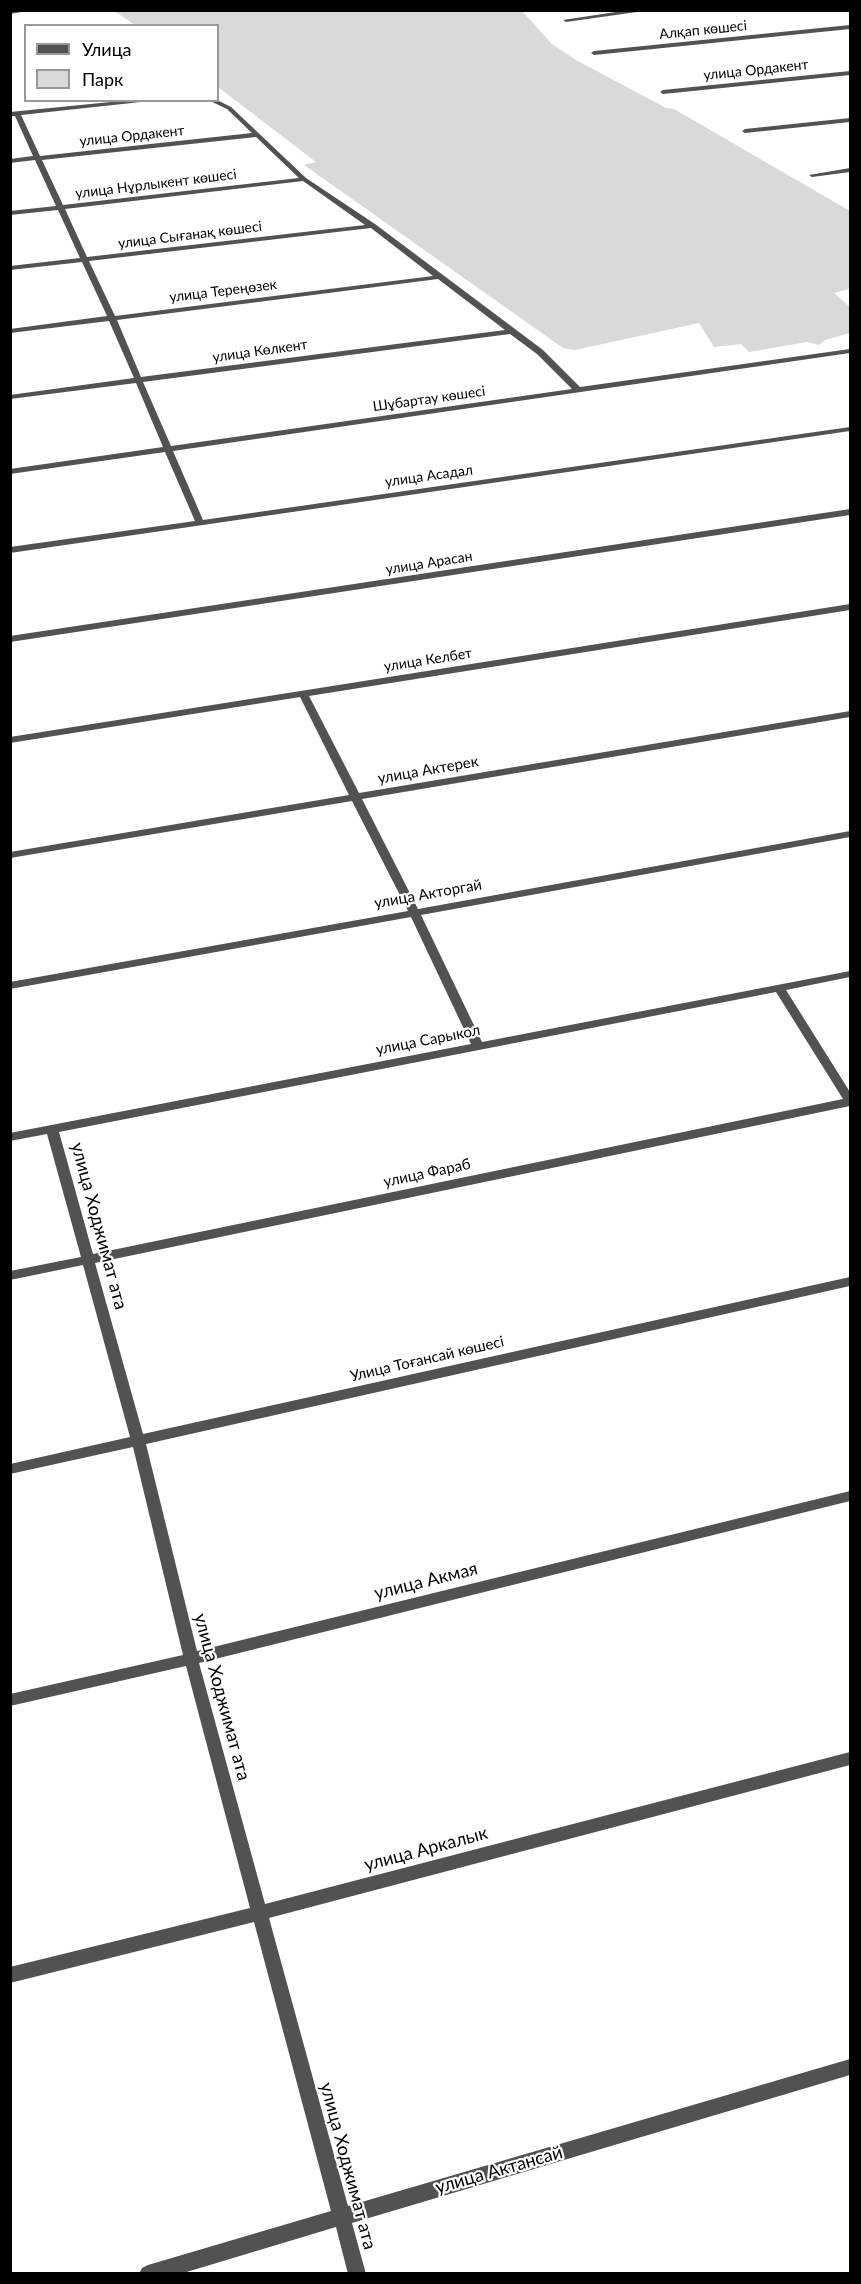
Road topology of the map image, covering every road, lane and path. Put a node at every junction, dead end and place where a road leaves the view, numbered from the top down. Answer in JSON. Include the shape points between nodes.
{"nodes":[{"id":1,"x":28,"y":10,"type":"edge"},
{"id":2,"x":648,"y":10,"type":"edge"},
{"id":3,"x":10,"y":12,"type":"edge"},
{"id":4,"x":566,"y":20,"type":"dead end"},
{"id":5,"x":850,"y":27,"type":"edge"},
{"id":6,"x":594,"y":54,"type":"dead end"},
{"id":7,"x":850,"y":73,"type":"edge"},
{"id":8,"x":663,"y":92,"type":"dead end"},
{"id":9,"x":136,"y":102,"type":"edge"},
{"id":10,"x":216,"y":102,"type":"edge"},
{"id":11,"x":14,"y":114,"type":"edge"},
{"id":12,"x":850,"y":120,"type":"edge"},
{"id":13,"x":745,"y":131,"type":"dead end"},
{"id":14,"x":255,"y":135,"type":"junction"},
{"id":15,"x":37,"y":158,"type":"junction"},
{"id":16,"x":10,"y":160,"type":"edge"},
{"id":17,"x":850,"y":170,"type":"edge"},
{"id":18,"x":812,"y":175,"type":"dead end"},
{"id":19,"x":304,"y":179,"type":"junction"},
{"id":20,"x":61,"y":207,"type":"junction"},
{"id":21,"x":10,"y":213,"type":"edge"},
{"id":22,"x":372,"y":226,"type":"junction"},
{"id":23,"x":85,"y":260,"type":"junction"},
{"id":24,"x":10,"y":268,"type":"edge"},
{"id":25,"x":439,"y":277,"type":"junction"},
{"id":26,"x":112,"y":318,"type":"junction"},
{"id":27,"x":10,"y":331,"type":"edge"},
{"id":28,"x":512,"y":331,"type":"junction"},
{"id":29,"x":850,"y":351,"type":"edge"},
{"id":30,"x":139,"y":380,"type":"junction"},
{"id":31,"x":579,"y":391,"type":"junction"},
{"id":32,"x":10,"y":397,"type":"edge"},
{"id":33,"x":850,"y":429,"type":"edge"},
{"id":34,"x":170,"y":450,"type":"junction"},
{"id":35,"x":10,"y":472,"type":"edge"},
{"id":36,"x":850,"y":512,"type":"edge"},
{"id":37,"x":200,"y":523,"type":"junction"},
{"id":38,"x":10,"y":550,"type":"edge"},
{"id":39,"x":850,"y":607,"type":"edge"},
{"id":40,"x":10,"y":639,"type":"edge"},
{"id":41,"x":303,"y":694,"type":"junction"},
{"id":42,"x":850,"y":714,"type":"edge"},
{"id":43,"x":10,"y":740,"type":"edge"},
{"id":44,"x":355,"y":798,"type":"junction"},
{"id":45,"x":850,"y":834,"type":"edge"},
{"id":46,"x":10,"y":855,"type":"edge"},
{"id":47,"x":414,"y":912,"type":"junction"},
{"id":48,"x":850,"y":974,"type":"edge"},
{"id":49,"x":10,"y":986,"type":"edge"},
{"id":50,"x":779,"y":987,"type":"junction"},
{"id":51,"x":478,"y":1046,"type":"junction"},
{"id":52,"x":850,"y":1101,"type":"edge"},
{"id":53,"x":52,"y":1129,"type":"junction"},
{"id":54,"x":10,"y":1137,"type":"edge"},
{"id":55,"x":87,"y":1260,"type":"junction"},
{"id":56,"x":10,"y":1276,"type":"edge"},
{"id":57,"x":850,"y":1281,"type":"edge"},
{"id":58,"x":138,"y":1441,"type":"junction"},
{"id":59,"x":10,"y":1469,"type":"edge"},
{"id":60,"x":850,"y":1496,"type":"edge"},
{"id":61,"x":191,"y":1659,"type":"junction"},
{"id":62,"x":10,"y":1700,"type":"edge"},
{"id":63,"x":850,"y":1758,"type":"edge"},
{"id":64,"x":259,"y":1913,"type":"junction"},
{"id":65,"x":10,"y":1975,"type":"edge"},
{"id":66,"x":850,"y":2067,"type":"edge"},
{"id":67,"x":342,"y":2216,"type":"junction"},
{"id":68,"x":148,"y":2274,"type":"edge"},
{"id":69,"x":357,"y":2274,"type":"edge"}],
"edges":[{"from":1,"to":3,"type":"street"},
{"from":2,"to":4,"type":"street"},
{"from":5,"to":6,"type":"street","name":"Алқап көшесі"},
{"from":7,"to":8,"type":"street","name":"улица Ордакент"},
{"from":9,"to":11,"type":"street"},
{"from":10,"to":14,"type":"street","via":[[229,108]]},
{"from":11,"to":15,"type":"street"},
{"from":12,"to":13,"type":"street"},
{"from":14,"to":15,"type":"street","name":"улица Ордакент"},
{"from":14,"to":19,"type":"street"},
{"from":15,"to":16,"type":"street","name":"улица Ордакент"},
{"from":15,"to":20,"type":"street"},
{"from":17,"to":18,"type":"street"},
{"from":19,"to":20,"type":"street","name":"улица Нұрлыкент көшесі"},
{"from":19,"to":22,"type":"street"},
{"from":20,"to":21,"type":"street","name":"улица Нұрлыкент көшесі"},
{"from":20,"to":23,"type":"street"},
{"from":22,"to":23,"type":"street","name":"улица Сығанақ көшесі"},
{"from":22,"to":25,"type":"street"},
{"from":23,"to":24,"type":"street","name":"улица Сығанақ көшесі"},
{"from":23,"to":26,"type":"street"},
{"from":25,"to":26,"type":"street","name":"улица Тереңөзек"},
{"from":25,"to":28,"type":"street"},
{"from":26,"to":27,"type":"street","name":"улица Тереңөзек"},
{"from":26,"to":30,"type":"street"},
{"from":28,"to":30,"type":"street","name":"улица Көлкент"},
{"from":28,"to":31,"type":"street","via":[[540,352]]},
{"from":29,"to":31,"type":"street","name":"Шұбартау көшесі"},
{"from":30,"to":32,"type":"street","name":"улица Көлкент"},
{"from":30,"to":34,"type":"street"},
{"from":31,"to":34,"type":"street","name":"Шұбартау көшесі"},
{"from":33,"to":37,"type":"street","name":"улица Асадал"},
{"from":34,"to":35,"type":"street","name":"Шұбартау көшесі"},
{"from":34,"to":37,"type":"street"},
{"from":36,"to":40,"type":"street","name":"улица Арасан"},
{"from":37,"to":38,"type":"street","name":"улица Асадал"},
{"from":39,"to":41,"type":"street","name":"улица Келбет"},
{"from":41,"to":43,"type":"street","name":"улица Келбет"},
{"from":41,"to":44,"type":"street"},
{"from":42,"to":44,"type":"street","name":"улица Актерек"},
{"from":44,"to":46,"type":"street","name":"улица Актерек"},
{"from":44,"to":47,"type":"street"},
{"from":45,"to":47,"type":"street","name":"улица Акторгай"},
{"from":47,"to":49,"type":"street","name":"улица Акторгай"},
{"from":47,"to":51,"type":"street"},
{"from":48,"to":50,"type":"street","name":"улица Сарыкол"},
{"from":50,"to":51,"type":"street","name":"улица Сарыкол"},
{"from":50,"to":52,"type":"street"},
{"from":51,"to":53,"type":"street","name":"улица Сарыкол"},
{"from":52,"to":55,"type":"street","name":"улица Фараб"},
{"from":53,"to":54,"type":"street","name":"улица Сарыкол"},
{"from":53,"to":55,"type":"street","name":"улица Ходжимат ата"},
{"from":55,"to":56,"type":"street","name":"улица Фараб"},
{"from":55,"to":58,"type":"street","name":"улица Ходжимат ата"},
{"from":57,"to":58,"type":"street","name":"Улица Тоғансай көшесі"},
{"from":58,"to":59,"type":"street","name":"Улица Тоғансай көшесі"},
{"from":58,"to":61,"type":"street","name":"улица Ходжимат ата"},
{"from":60,"to":61,"type":"street","name":"улица Акмая"},
{"from":61,"to":62,"type":"street","name":"улица Акмая"},
{"from":61,"to":64,"type":"street","name":"улица Ходжимат ата"},
{"from":63,"to":64,"type":"street","name":"улица Аркалык"},
{"from":64,"to":65,"type":"street","name":"улица Аркалык"},
{"from":64,"to":67,"type":"street","name":"улица Ходжимат ата"},
{"from":66,"to":67,"type":"street","name":"улица Актансай"},
{"from":67,"to":68,"type":"street","name":"улица Актансай"},
{"from":67,"to":69,"type":"street","name":"улица Ходжимат ата"}]}
